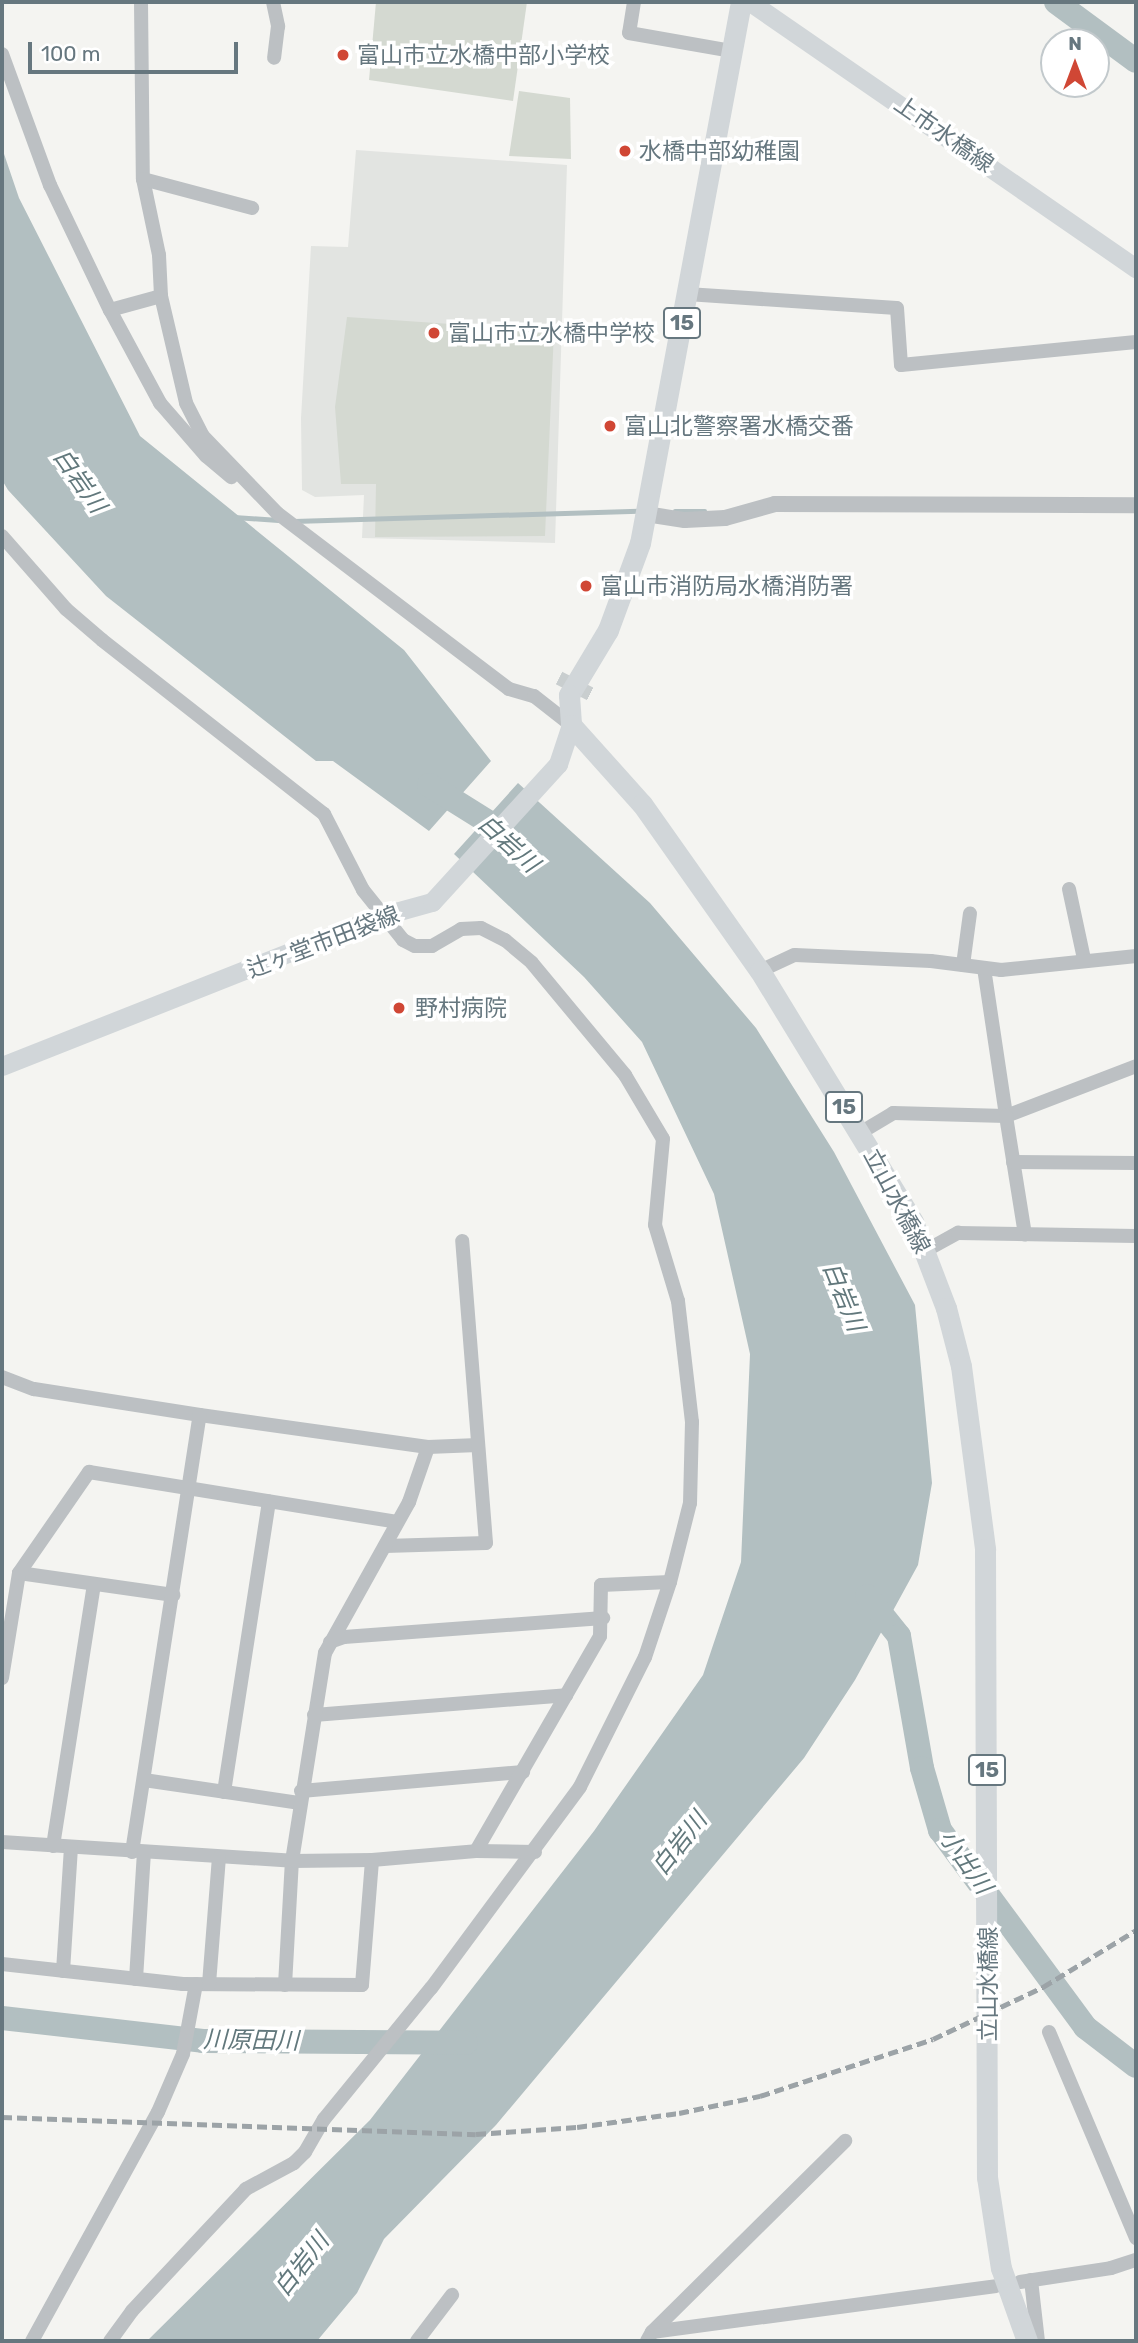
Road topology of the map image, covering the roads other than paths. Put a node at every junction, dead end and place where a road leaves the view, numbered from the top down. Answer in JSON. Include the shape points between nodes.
{"nodes":[{"id":1,"x":141,"y":2,"type":"edge"},
{"id":2,"x":273,"y":2,"type":"edge"},
{"id":3,"x":634,"y":2,"type":"edge"},
{"id":4,"x":741,"y":2,"type":"edge"},
{"id":5,"x":750,"y":2,"type":"edge"},
{"id":6,"x":732,"y":51,"type":"junction"},
{"id":7,"x":2,"y":54,"type":"edge"},
{"id":8,"x":274,"y":58,"type":"dead end"},
{"id":9,"x":143,"y":179,"type":"junction"},
{"id":10,"x":252,"y":208,"type":"dead end"},
{"id":11,"x":1136,"y":268,"type":"edge"},
{"id":12,"x":687,"y":294,"type":"junction"},
{"id":13,"x":161,"y":296,"type":"junction"},
{"id":14,"x":110,"y":310,"type":"junction"},
{"id":15,"x":1136,"y":342,"type":"edge"},
{"id":16,"x":1136,"y":505,"type":"edge"},
{"id":17,"x":272,"y":509,"type":"junction"},
{"id":18,"x":646,"y":514,"type":"junction"},
{"id":19,"x":2,"y":536,"type":"edge"},
{"id":20,"x":571,"y":725,"type":"junction"},
{"id":21,"x":1069,"y":889,"type":"dead end"},
{"id":22,"x":970,"y":912,"type":"dead end"},
{"id":23,"x":382,"y":916,"type":"junction"},
{"id":24,"x":1136,"y":956,"type":"edge"},
{"id":25,"x":1084,"y":959,"type":"junction"},
{"id":26,"x":963,"y":965,"type":"junction"},
{"id":27,"x":984,"y":968,"type":"junction"},
{"id":28,"x":760,"y":971,"type":"junction"},
{"id":29,"x":2,"y":1066,"type":"edge"},
{"id":30,"x":1136,"y":1066,"type":"edge"},
{"id":31,"x":1006,"y":1116,"type":"junction"},
{"id":32,"x":860,"y":1133,"type":"junction"},
{"id":33,"x":1013,"y":1162,"type":"junction"},
{"id":34,"x":1136,"y":1163,"type":"edge"},
{"id":35,"x":1025,"y":1234,"type":"junction"},
{"id":36,"x":1136,"y":1236,"type":"edge"},
{"id":37,"x":462,"y":1241,"type":"dead end"},
{"id":38,"x":925,"y":1251,"type":"junction"},
{"id":39,"x":2,"y":1377,"type":"edge"},
{"id":40,"x":201,"y":1415,"type":"junction"},
{"id":41,"x":478,"y":1445,"type":"junction"},
{"id":42,"x":428,"y":1447,"type":"junction"},
{"id":43,"x":189,"y":1488,"type":"junction"},
{"id":44,"x":268,"y":1501,"type":"junction"},
{"id":45,"x":397,"y":1522,"type":"junction"},
{"id":46,"x":384,"y":1546,"type":"junction"},
{"id":47,"x":19,"y":1573,"type":"junction"},
{"id":48,"x":670,"y":1582,"type":"junction"},
{"id":49,"x":94,"y":1584,"type":"junction"},
{"id":50,"x":173,"y":1595,"type":"junction"},
{"id":51,"x":603,"y":1618,"type":"junction"},
{"id":52,"x":330,"y":1642,"type":"junction"},
{"id":53,"x":2,"y":1678,"type":"edge"},
{"id":54,"x":566,"y":1695,"type":"junction"},
{"id":55,"x":314,"y":1715,"type":"junction"},
{"id":56,"x":523,"y":1772,"type":"junction"},
{"id":57,"x":144,"y":1780,"type":"junction"},
{"id":58,"x":224,"y":1792,"type":"junction"},
{"id":59,"x":301,"y":1797,"type":"junction"},
{"id":60,"x":2,"y":1842,"type":"edge"},
{"id":61,"x":53,"y":1846,"type":"junction"},
{"id":62,"x":71,"y":1847,"type":"junction"},
{"id":63,"x":476,"y":1851,"type":"junction"},
{"id":64,"x":138,"y":1852,"type":"junction"},
{"id":65,"x":535,"y":1852,"type":"junction"},
{"id":66,"x":219,"y":1857,"type":"junction"},
{"id":67,"x":372,"y":1860,"type":"junction"},
{"id":68,"x":292,"y":1861,"type":"junction"},
{"id":69,"x":2,"y":1964,"type":"edge"},
{"id":70,"x":63,"y":1971,"type":"junction"},
{"id":71,"x":136,"y":1979,"type":"junction"},
{"id":72,"x":203,"y":1984,"type":"junction"},
{"id":73,"x":285,"y":1985,"type":"junction"},
{"id":74,"x":1049,"y":2032,"type":"dead end"},
{"id":75,"x":845,"y":2141,"type":"dead end"},
{"id":76,"x":1136,"y":2238,"type":"edge"},
{"id":77,"x":1136,"y":2260,"type":"edge"},
{"id":78,"x":996,"y":2286,"type":"dead end"},
{"id":79,"x":452,"y":2295,"type":"dead end"},
{"id":80,"x":649,"y":2336,"type":"edge"},
{"id":81,"x":32,"y":2341,"type":"edge"},
{"id":82,"x":110,"y":2341,"type":"edge"},
{"id":83,"x":418,"y":2341,"type":"edge"},
{"id":84,"x":1027,"y":2341,"type":"edge"},
{"id":85,"x":1038,"y":2341,"type":"edge"}],
"edges":[{"from":1,"to":9,"type":"street"},
{"from":2,"to":8,"type":"street","via":[[278,26]]},
{"from":3,"to":6,"type":"street","via":[[629,33]]},
{"from":4,"to":6,"type":"main road","number":"15"},
{"from":5,"to":11,"type":"main road","name":"上市水橋線"},
{"from":6,"to":12,"type":"main road","number":"15"},
{"from":7,"to":14,"type":"street","via":[[50,185]]},
{"from":9,"to":10,"type":"street"},
{"from":9,"to":13,"type":"street","via":[[159,255]]},
{"from":12,"to":15,"type":"street","via":[[897,308],[901,365]]},
{"from":12,"to":18,"type":"main road","number":"15"},
{"from":13,"to":14,"type":"street"},
{"from":13,"to":17,"type":"street","via":[[186,403],[198,425]]},
{"from":14,"to":17,"type":"street","via":[[160,403],[206,456]]},
{"from":16,"to":18,"type":"street","via":[[775,504],[724,518],[685,520]]},
{"from":17,"to":20,"type":"street","via":[[509,689],[534,696]]},
{"from":18,"to":20,"type":"main road","number":"15","via":[[632,573],[608,630],[569,695]]},
{"from":19,"to":23,"type":"street","via":[[66,609],[324,814],[362,890]]},
{"from":20,"to":23,"type":"main road","name":"辻ヶ堂市田袋線","via":[[558,764],[444,891],[416,909]]},
{"from":20,"to":28,"type":"main road","name":"立山水橋線","number":"15","via":[[642,804]]},
{"from":21,"to":25,"type":"street"},
{"from":22,"to":26,"type":"street"},
{"from":23,"to":29,"type":"main road","name":"辻ヶ堂市田袋線"},
{"from":23,"to":48,"type":"street","via":[[415,946],[432,946],[461,929],[481,928],[505,940],[532,963],[625,1075],[663,1139],[655,1225],[678,1301],[692,1422],[690,1503]]},
{"from":24,"to":25,"type":"street"},
{"from":25,"to":27,"type":"street","via":[[1001,970]]},
{"from":26,"to":27,"type":"street"},
{"from":26,"to":28,"type":"street","via":[[795,955]]},
{"from":27,"to":31,"type":"street"},
{"from":28,"to":32,"type":"main road","name":"立山水橋線","number":"15"},
{"from":30,"to":31,"type":"street"},
{"from":31,"to":32,"type":"street","via":[[893,1113]]},
{"from":31,"to":33,"type":"street"},
{"from":32,"to":38,"type":"main road","name":"立山水橋線","number":"15"},
{"from":33,"to":34,"type":"street"},
{"from":33,"to":35,"type":"street"},
{"from":35,"to":36,"type":"street"},
{"from":35,"to":38,"type":"street","via":[[958,1233]]},
{"from":37,"to":41,"type":"street"},
{"from":38,"to":84,"type":"main road","name":"立山水橋線","number":"15","via":[[961,1366],[985,1549],[987,2177],[1001,2268]]},
{"from":39,"to":40,"type":"street","via":[[34,1389]]},
{"from":40,"to":42,"type":"street"},
{"from":40,"to":43,"type":"street"},
{"from":41,"to":42,"type":"street"},
{"from":41,"to":46,"type":"street","via":[[486,1543]]},
{"from":42,"to":45,"type":"street"},
{"from":43,"to":44,"type":"street"},
{"from":43,"to":47,"type":"street","via":[[89,1472]]},
{"from":43,"to":50,"type":"street"},
{"from":44,"to":45,"type":"street"},
{"from":44,"to":58,"type":"street"},
{"from":45,"to":46,"type":"street"},
{"from":46,"to":52,"type":"street"},
{"from":47,"to":49,"type":"street"},
{"from":47,"to":53,"type":"street"},
{"from":48,"to":51,"type":"street","via":[[601,1585]]},
{"from":48,"to":65,"type":"street","via":[[645,1657],[623,1703],[580,1787]]},
{"from":49,"to":50,"type":"street"},
{"from":49,"to":61,"type":"street"},
{"from":50,"to":57,"type":"street"},
{"from":51,"to":52,"type":"street","via":[[344,1637]]},
{"from":51,"to":54,"type":"street","via":[[600,1636]]},
{"from":52,"to":55,"type":"street"},
{"from":54,"to":55,"type":"street"},
{"from":54,"to":56,"type":"street"},
{"from":55,"to":59,"type":"street"},
{"from":56,"to":59,"type":"street"},
{"from":56,"to":63,"type":"street"},
{"from":57,"to":58,"type":"street"},
{"from":57,"to":64,"type":"street"},
{"from":58,"to":59,"type":"street"},
{"from":59,"to":68,"type":"street"},
{"from":60,"to":61,"type":"street"},
{"from":61,"to":62,"type":"street"},
{"from":62,"to":64,"type":"street"},
{"from":62,"to":70,"type":"street"},
{"from":63,"to":65,"type":"street"},
{"from":63,"to":67,"type":"street"},
{"from":64,"to":66,"type":"street"},
{"from":64,"to":71,"type":"street"},
{"from":65,"to":82,"type":"street","via":[[324,2119],[305,2152],[246,2189],[132,2311]]},
{"from":66,"to":68,"type":"street"},
{"from":66,"to":72,"type":"street"},
{"from":67,"to":68,"type":"street"},
{"from":67,"to":73,"type":"street","via":[[362,1985]]},
{"from":68,"to":73,"type":"street"},
{"from":69,"to":70,"type":"street"},
{"from":70,"to":71,"type":"street"},
{"from":71,"to":72,"type":"street"},
{"from":72,"to":73,"type":"street"},
{"from":72,"to":81,"type":"street","via":[[183,2054],[158,2112]]},
{"from":74,"to":76,"type":"street"},
{"from":75,"to":80,"type":"street"},
{"from":77,"to":85,"type":"street","via":[[1026,2281]]},
{"from":78,"to":80,"type":"street"},
{"from":79,"to":83,"type":"street"}]}
